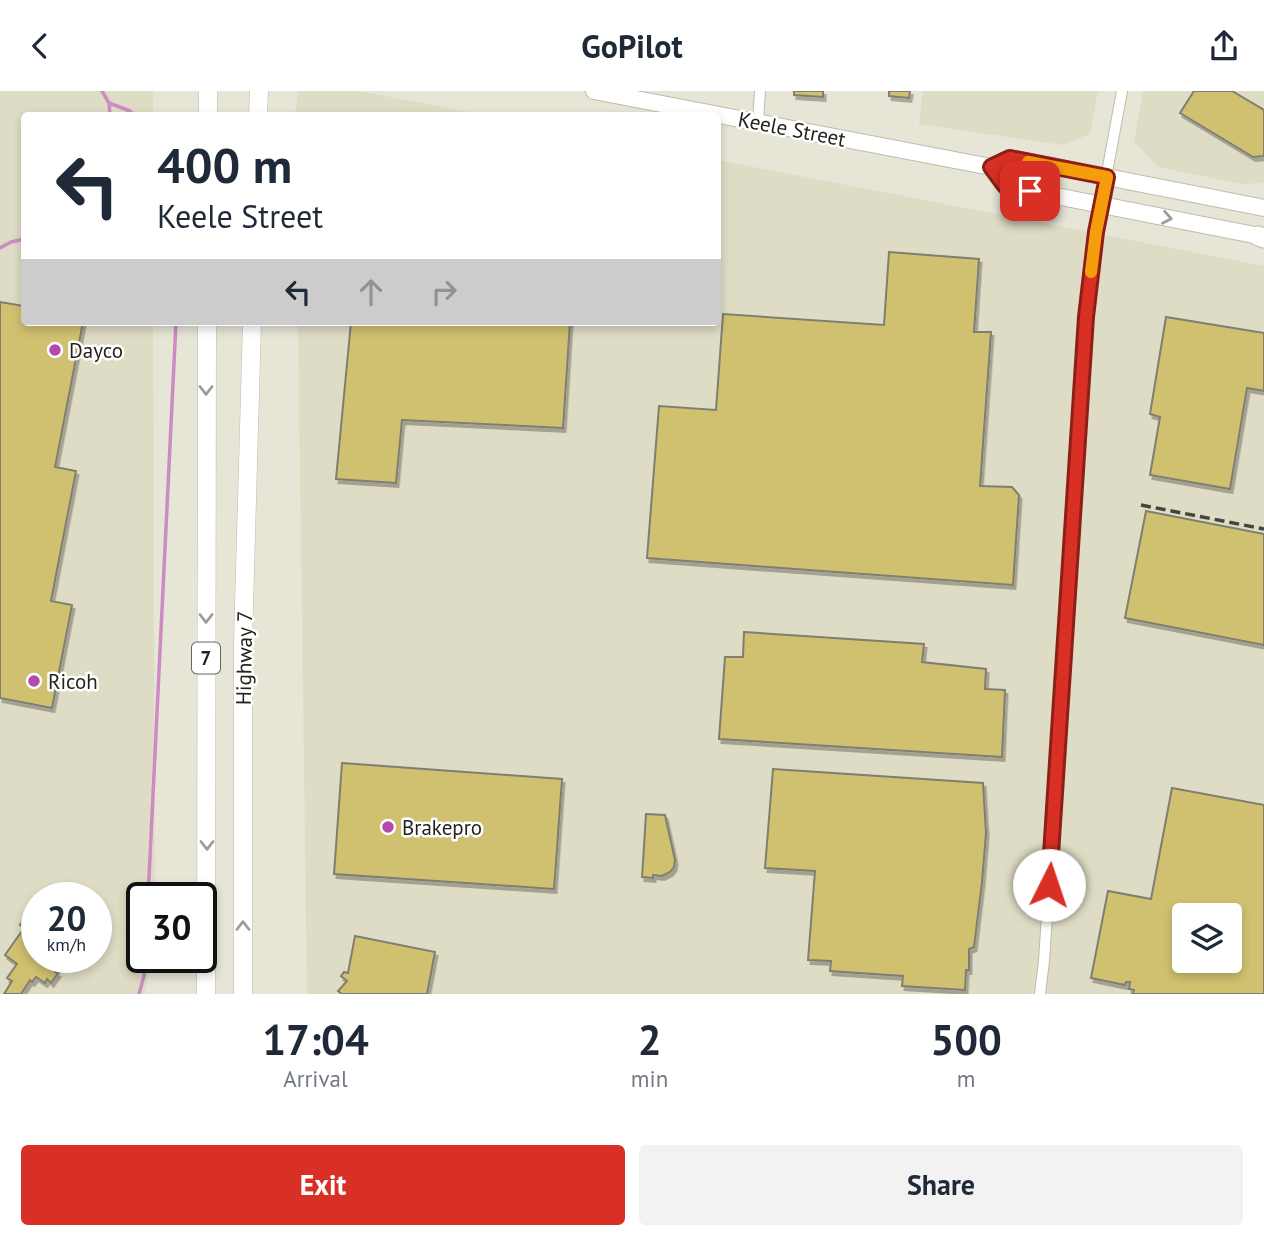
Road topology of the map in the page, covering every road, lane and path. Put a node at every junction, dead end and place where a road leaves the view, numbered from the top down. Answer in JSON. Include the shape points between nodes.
{"nodes":[{"id":1,"x":208,"y":91,"type":"edge"},
{"id":2,"x":259,"y":91,"type":"edge"},
{"id":3,"x":594,"y":91,"type":"edge"},
{"id":4,"x":760,"y":91,"type":"edge"},
{"id":5,"x":1122,"y":91,"type":"edge"},
{"id":6,"x":208,"y":112,"type":"edge"},
{"id":7,"x":258,"y":112,"type":"edge"},
{"id":8,"x":705,"y":112,"type":"edge"},
{"id":9,"x":721,"y":115,"type":"edge"},
{"id":10,"x":758,"y":122,"type":"junction"},
{"id":11,"x":991,"y":167,"type":"junction"},
{"id":12,"x":1107,"y":177,"type":"junction"},
{"id":13,"x":1100,"y":205,"type":"junction"},
{"id":14,"x":1264,"y":208,"type":"edge"},
{"id":15,"x":1262,"y":237,"type":"edge"},
{"id":16,"x":206,"y":326,"type":"edge"},
{"id":17,"x":252,"y":326,"type":"edge"},
{"id":18,"x":206,"y":994,"type":"edge"},
{"id":19,"x":243,"y":994,"type":"edge"},
{"id":20,"x":1040,"y":994,"type":"edge"}],
"edges":[{"from":1,"to":6,"type":"main road"},
{"from":2,"to":7,"type":"main road"},
{"from":3,"to":8,"type":"main road","name":"Keele Street"},
{"from":4,"to":10,"type":"street"},
{"from":5,"to":12,"type":"street"},
{"from":9,"to":10,"type":"main road","name":"Keele Street"},
{"from":10,"to":11,"type":"main road","name":"Keele Street"},
{"from":11,"to":12,"type":"main road","name":"Keele Street","via":[[1010,158]]},
{"from":11,"to":13,"type":"main road","name":"Keele Street","via":[[1005,186]]},
{"from":12,"to":13,"type":"street"},
{"from":12,"to":14,"type":"main road","name":"Keele Street"},
{"from":13,"to":15,"type":"main road","name":"Keele Street","one_way":true},
{"from":13,"to":20,"type":"street","via":[[1086,317]]},
{"from":16,"to":18,"type":"main road","name":"Highway 7","number":"7","one_way":true},
{"from":19,"to":17,"type":"main road","name":"Highway 7","number":"7","one_way":true,"via":[[243,642]]}]}
